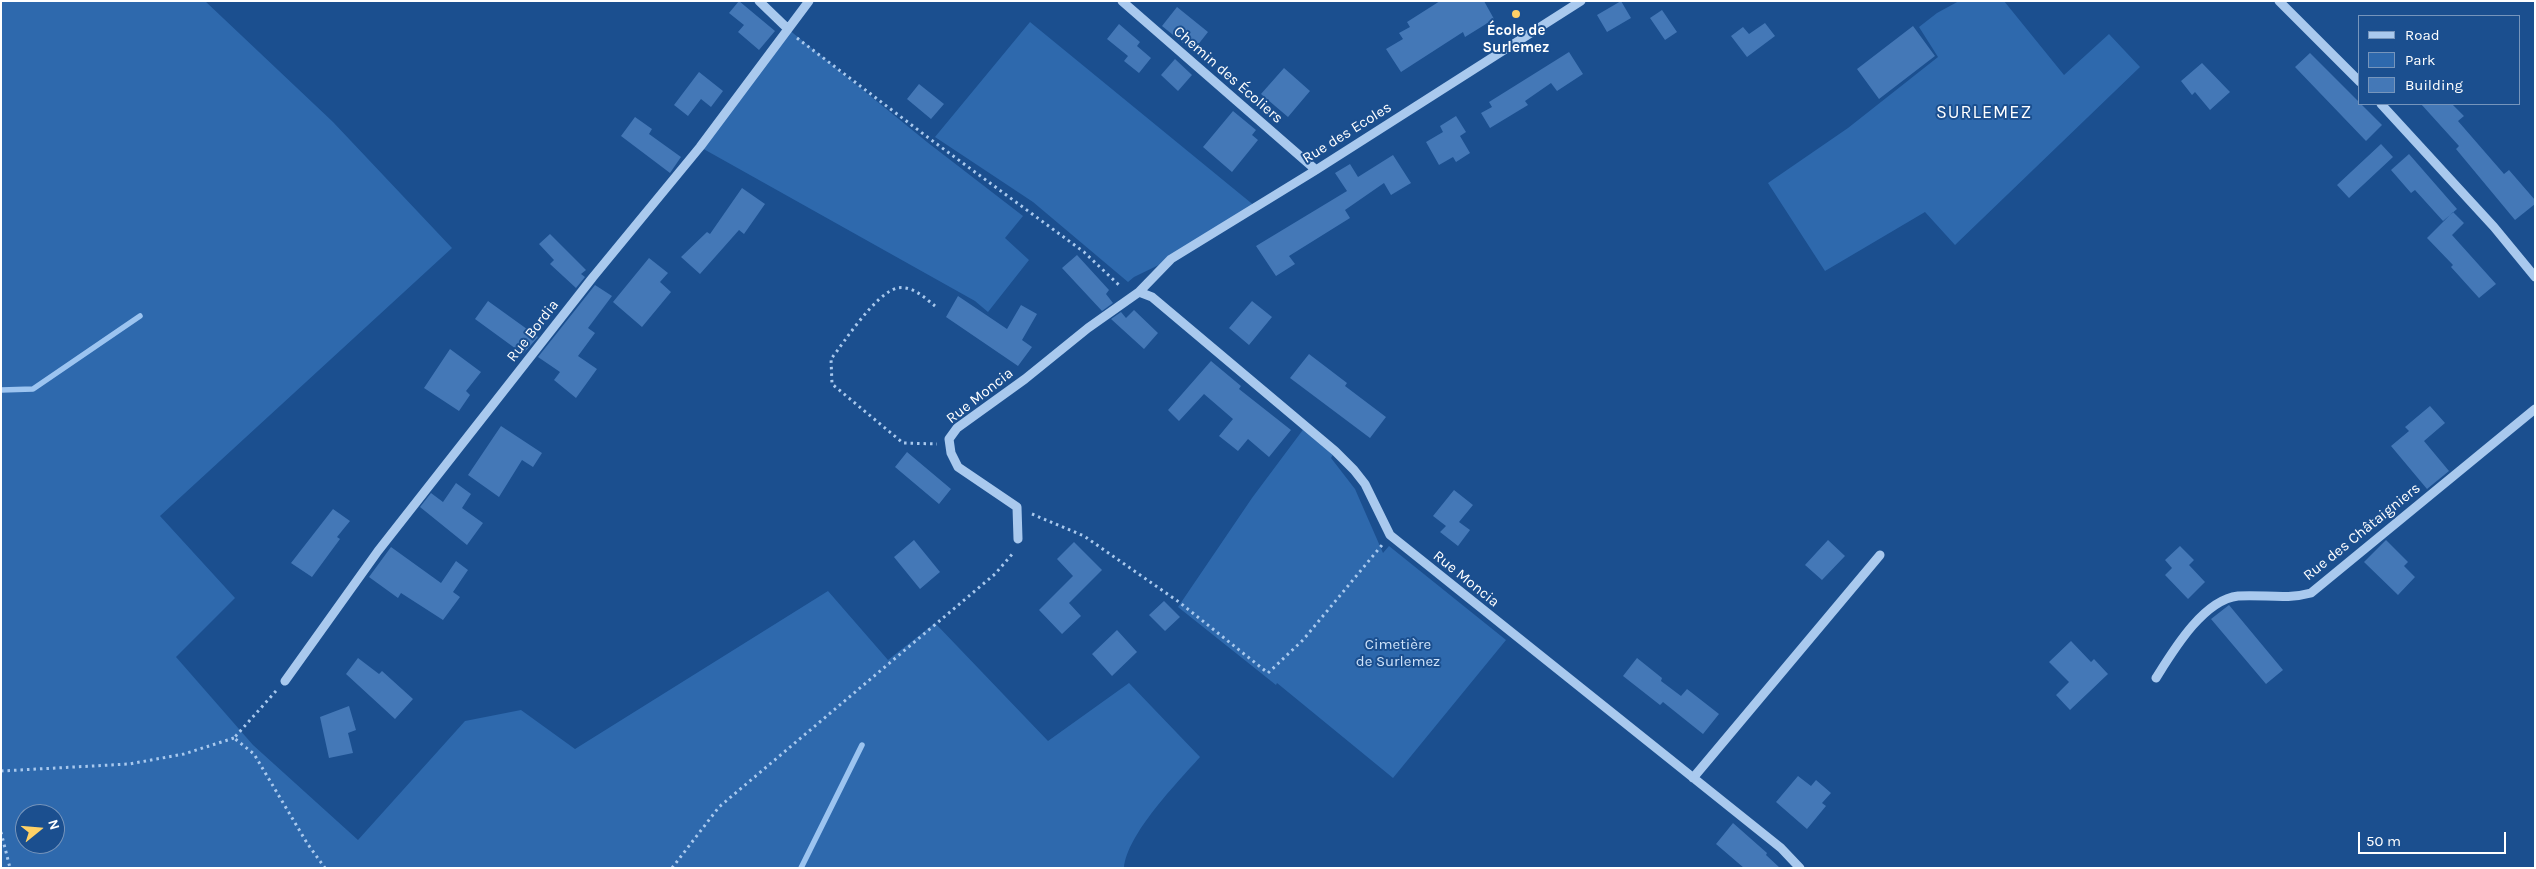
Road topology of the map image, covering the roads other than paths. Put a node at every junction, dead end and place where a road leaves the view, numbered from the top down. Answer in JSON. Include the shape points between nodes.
{"nodes":[{"id":1,"x":759,"y":1,"type":"edge"},
{"id":2,"x":809,"y":1,"type":"edge"},
{"id":3,"x":1122,"y":1,"type":"edge"},
{"id":4,"x":1581,"y":1,"type":"edge"},
{"id":5,"x":2279,"y":1,"type":"edge"},
{"id":6,"x":788,"y":29,"type":"junction"},
{"id":7,"x":2358,"y":80,"type":"edge"},
{"id":8,"x":2382,"y":105,"type":"edge"},
{"id":9,"x":1316,"y":170,"type":"junction"},
{"id":10,"x":2535,"y":277,"type":"edge"},
{"id":11,"x":1137,"y":293,"type":"junction"},
{"id":12,"x":2535,"y":410,"type":"edge"},
{"id":13,"x":1018,"y":539,"type":"road end"},
{"id":14,"x":1880,"y":555,"type":"dead end"},
{"id":15,"x":2156,"y":678,"type":"dead end"},
{"id":16,"x":285,"y":681,"type":"road end"},
{"id":17,"x":1692,"y":778,"type":"junction"},
{"id":18,"x":1800,"y":868,"type":"edge"}],
"edges":[{"from":1,"to":6,"type":"street"},
{"from":2,"to":6,"type":"street","name":"Rue Bordia"},
{"from":3,"to":9,"type":"street","name":"Chemin des Écoliers"},
{"from":4,"to":9,"type":"street","name":"Rue des Ecoles"},
{"from":5,"to":7,"type":"street"},
{"from":6,"to":16,"type":"street","name":"Rue Bordia","via":[[700,147],[378,551]]},
{"from":8,"to":10,"type":"street","via":[[2494,227]]},
{"from":9,"to":11,"type":"street","name":"Rue des Ecoles","via":[[1171,259]]},
{"from":11,"to":13,"type":"street","name":"Rue Moncia","via":[[957,428],[949,439],[958,467],[1017,507]]},
{"from":11,"to":17,"type":"street","name":"Rue Moncia","via":[[1152,296],[1335,451],[1365,484],[1390,536]]},
{"from":12,"to":15,"type":"street","name":"Rue des Châtaigniers","via":[[2310,593],[2294,597],[2227,598],[2183,635]]},
{"from":14,"to":17,"type":"street"},
{"from":17,"to":18,"type":"street","name":"Rue Moncia","via":[[1781,848]]}]}
